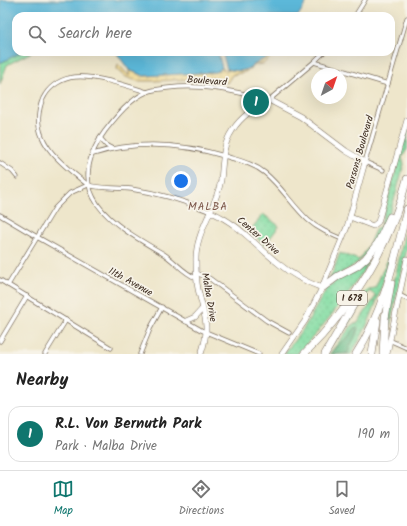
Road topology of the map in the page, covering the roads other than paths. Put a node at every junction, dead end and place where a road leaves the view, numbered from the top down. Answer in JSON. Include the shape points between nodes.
{"nodes":[{"id":1,"x":366,"y":0,"type":"edge"},
{"id":2,"x":358,"y":12,"type":"edge"},
{"id":3,"x":407,"y":18,"type":"edge"},
{"id":4,"x":320,"y":56,"type":"edge"},
{"id":5,"x":314,"y":62,"type":"junction"},
{"id":6,"x":388,"y":84,"type":"junction"},
{"id":7,"x":147,"y":92,"type":"junction"},
{"id":8,"x":250,"y":95,"type":"junction"},
{"id":9,"x":269,"y":100,"type":"junction"},
{"id":10,"x":252,"y":110,"type":"junction"},
{"id":11,"x":407,"y":120,"type":"edge"},
{"id":12,"x":100,"y":138,"type":"junction"},
{"id":13,"x":112,"y":148,"type":"junction"},
{"id":14,"x":94,"y":154,"type":"junction"},
{"id":15,"x":223,"y":155,"type":"junction"},
{"id":16,"x":365,"y":162,"type":"junction"},
{"id":17,"x":0,"y":163,"type":"edge"},
{"id":18,"x":383,"y":170,"type":"dead end"},
{"id":19,"x":407,"y":174,"type":"edge"},
{"id":20,"x":17,"y":177,"type":"dead end"},
{"id":21,"x":407,"y":179,"type":"edge"},
{"id":22,"x":88,"y":185,"type":"junction"},
{"id":23,"x":407,"y":209,"type":"edge"},
{"id":24,"x":211,"y":212,"type":"junction"},
{"id":25,"x":0,"y":214,"type":"edge"},
{"id":26,"x":350,"y":216,"type":"junction"},
{"id":27,"x":37,"y":237,"type":"junction"},
{"id":28,"x":342,"y":239,"type":"junction"},
{"id":29,"x":382,"y":247,"type":"junction"},
{"id":30,"x":397,"y":249,"type":"junction"},
{"id":31,"x":407,"y":259,"type":"edge"},
{"id":32,"x":196,"y":275,"type":"junction"},
{"id":33,"x":0,"y":280,"type":"edge"},
{"id":34,"x":8,"y":285,"type":"junction"},
{"id":35,"x":322,"y":288,"type":"junction"},
{"id":36,"x":386,"y":289,"type":"junction"},
{"id":37,"x":399,"y":295,"type":"junction"},
{"id":38,"x":27,"y":296,"type":"junction"},
{"id":39,"x":407,"y":299,"type":"edge"},
{"id":40,"x":162,"y":307,"type":"junction"},
{"id":41,"x":203,"y":308,"type":"junction"},
{"id":42,"x":66,"y":320,"type":"junction"},
{"id":43,"x":186,"y":321,"type":"junction"},
{"id":44,"x":206,"y":332,"type":"junction"},
{"id":45,"x":288,"y":333,"type":"dead end"},
{"id":46,"x":389,"y":340,"type":"junction"},
{"id":47,"x":0,"y":341,"type":"edge"},
{"id":48,"x":111,"y":348,"type":"dead end"},
{"id":49,"x":407,"y":348,"type":"edge"},
{"id":50,"x":45,"y":354,"type":"edge"},
{"id":51,"x":140,"y":354,"type":"edge"},
{"id":52,"x":201,"y":354,"type":"edge"},
{"id":53,"x":258,"y":354,"type":"edge"},
{"id":54,"x":282,"y":354,"type":"edge"},
{"id":55,"x":304,"y":354,"type":"edge"},
{"id":56,"x":324,"y":354,"type":"edge"},
{"id":57,"x":356,"y":354,"type":"edge"},
{"id":58,"x":372,"y":354,"type":"edge"},
{"id":59,"x":383,"y":354,"type":"edge"},
{"id":60,"x":387,"y":354,"type":"edge"}],
"edges":[{"from":1,"to":2,"type":"street"},
{"from":3,"to":6,"type":"street","name":"Parsons Boulevard"},
{"from":4,"to":5,"type":"street","name":"Malba Drive"},
{"from":5,"to":6,"type":"street"},
{"from":5,"to":9,"type":"street","name":"Malba Drive"},
{"from":6,"to":16,"type":"street","name":"Parsons Boulevard"},
{"from":7,"to":8,"type":"street","name":"Boulevard","via":[[203,87]]},
{"from":7,"to":12,"type":"street","name":"Boulevard","via":[[124,109]]},
{"from":7,"to":22,"type":"street","via":[[104,80],[76,77],[59,82],[46,94],[40,106],[38,119],[43,139],[61,162]]},
{"from":8,"to":9,"type":"street","name":"Boulevard"},
{"from":8,"to":10,"type":"street"},
{"from":9,"to":10,"type":"street","name":"Malba Drive"},
{"from":9,"to":16,"type":"street","name":"Boulevard","via":[[295,113]]},
{"from":10,"to":15,"type":"street","name":"Malba Drive","via":[[231,132]]},
{"from":11,"to":26,"type":"street","via":[[379,220],[376,225],[371,225]]},
{"from":12,"to":13,"type":"street"},
{"from":12,"to":14,"type":"street","name":"Boulevard"},
{"from":13,"to":14,"type":"street"},
{"from":13,"to":15,"type":"street","via":[[159,145]]},
{"from":14,"to":22,"type":"street","name":"Boulevard","via":[[88,170]]},
{"from":15,"to":24,"type":"street","name":"Malba Drive","via":[[220,181]]},
{"from":15,"to":28,"type":"street","via":[[243,161],[263,172],[309,221]]},
{"from":16,"to":18,"type":"street","name":"Boulevard"},
{"from":16,"to":26,"type":"street","name":"Parsons Boulevard"},
{"from":17,"to":20,"type":"street"},
{"from":19,"to":35,"type":"highway","via":[[389,220],[372,251],[358,266]]},
{"from":21,"to":29,"type":"highway","number":"I 678"},
{"from":22,"to":24,"type":"street","name":"Center Drive","via":[[152,192]]},
{"from":22,"to":27,"type":"street","via":[[72,192],[59,204]]},
{"from":22,"to":32,"type":"street","via":[[99,204],[119,226],[168,257],[188,274]]},
{"from":23,"to":30,"type":"highway","number":"I 678"},
{"from":24,"to":32,"type":"street","name":"Malba Drive","via":[[197,244]]},
{"from":24,"to":35,"type":"street","name":"Center Drive","via":[[236,226],[288,271]]},
{"from":25,"to":27,"type":"street","name":"11th Avenue"},
{"from":26,"to":28,"type":"street","name":"Parsons Boulevard"},
{"from":27,"to":34,"type":"street"},
{"from":27,"to":40,"type":"street","name":"11th Avenue"},
{"from":28,"to":35,"type":"street","name":"Parsons Boulevard"},
{"from":29,"to":55,"type":"highway","number":"I 678","via":[[366,278],[346,307]]},
{"from":29,"to":56,"type":"highway","via":[[368,279]]},
{"from":30,"to":36,"type":"highway","number":"I 678"},
{"from":30,"to":59,"type":"highway","via":[[385,318]]},
{"from":31,"to":37,"type":"street"},
{"from":32,"to":41,"type":"street","name":"Malba Drive"},
{"from":32,"to":45,"type":"street","via":[[210,278],[267,321]]},
{"from":33,"to":34,"type":"street"},
{"from":34,"to":38,"type":"street"},
{"from":35,"to":54,"type":"street","name":"Parsons Boulevard","via":[[308,315]]},
{"from":36,"to":57,"type":"highway","number":"I 678"},
{"from":36,"to":58,"type":"highway","via":[[375,329]]},
{"from":37,"to":39,"type":"street"},
{"from":37,"to":46,"type":"street"},
{"from":38,"to":42,"type":"street"},
{"from":38,"to":47,"type":"street"},
{"from":40,"to":43,"type":"street","name":"11th Avenue"},
{"from":40,"to":51,"type":"street"},
{"from":41,"to":43,"type":"street","via":[[195,317]]},
{"from":41,"to":44,"type":"street","name":"Malba Drive"},
{"from":42,"to":48,"type":"street"},
{"from":42,"to":50,"type":"street"},
{"from":43,"to":44,"type":"street","name":"11th Avenue"},
{"from":44,"to":52,"type":"street","name":"Malba Drive"},
{"from":44,"to":53,"type":"street","name":"11th Avenue"},
{"from":46,"to":49,"type":"street"},
{"from":46,"to":60,"type":"street"}]}
